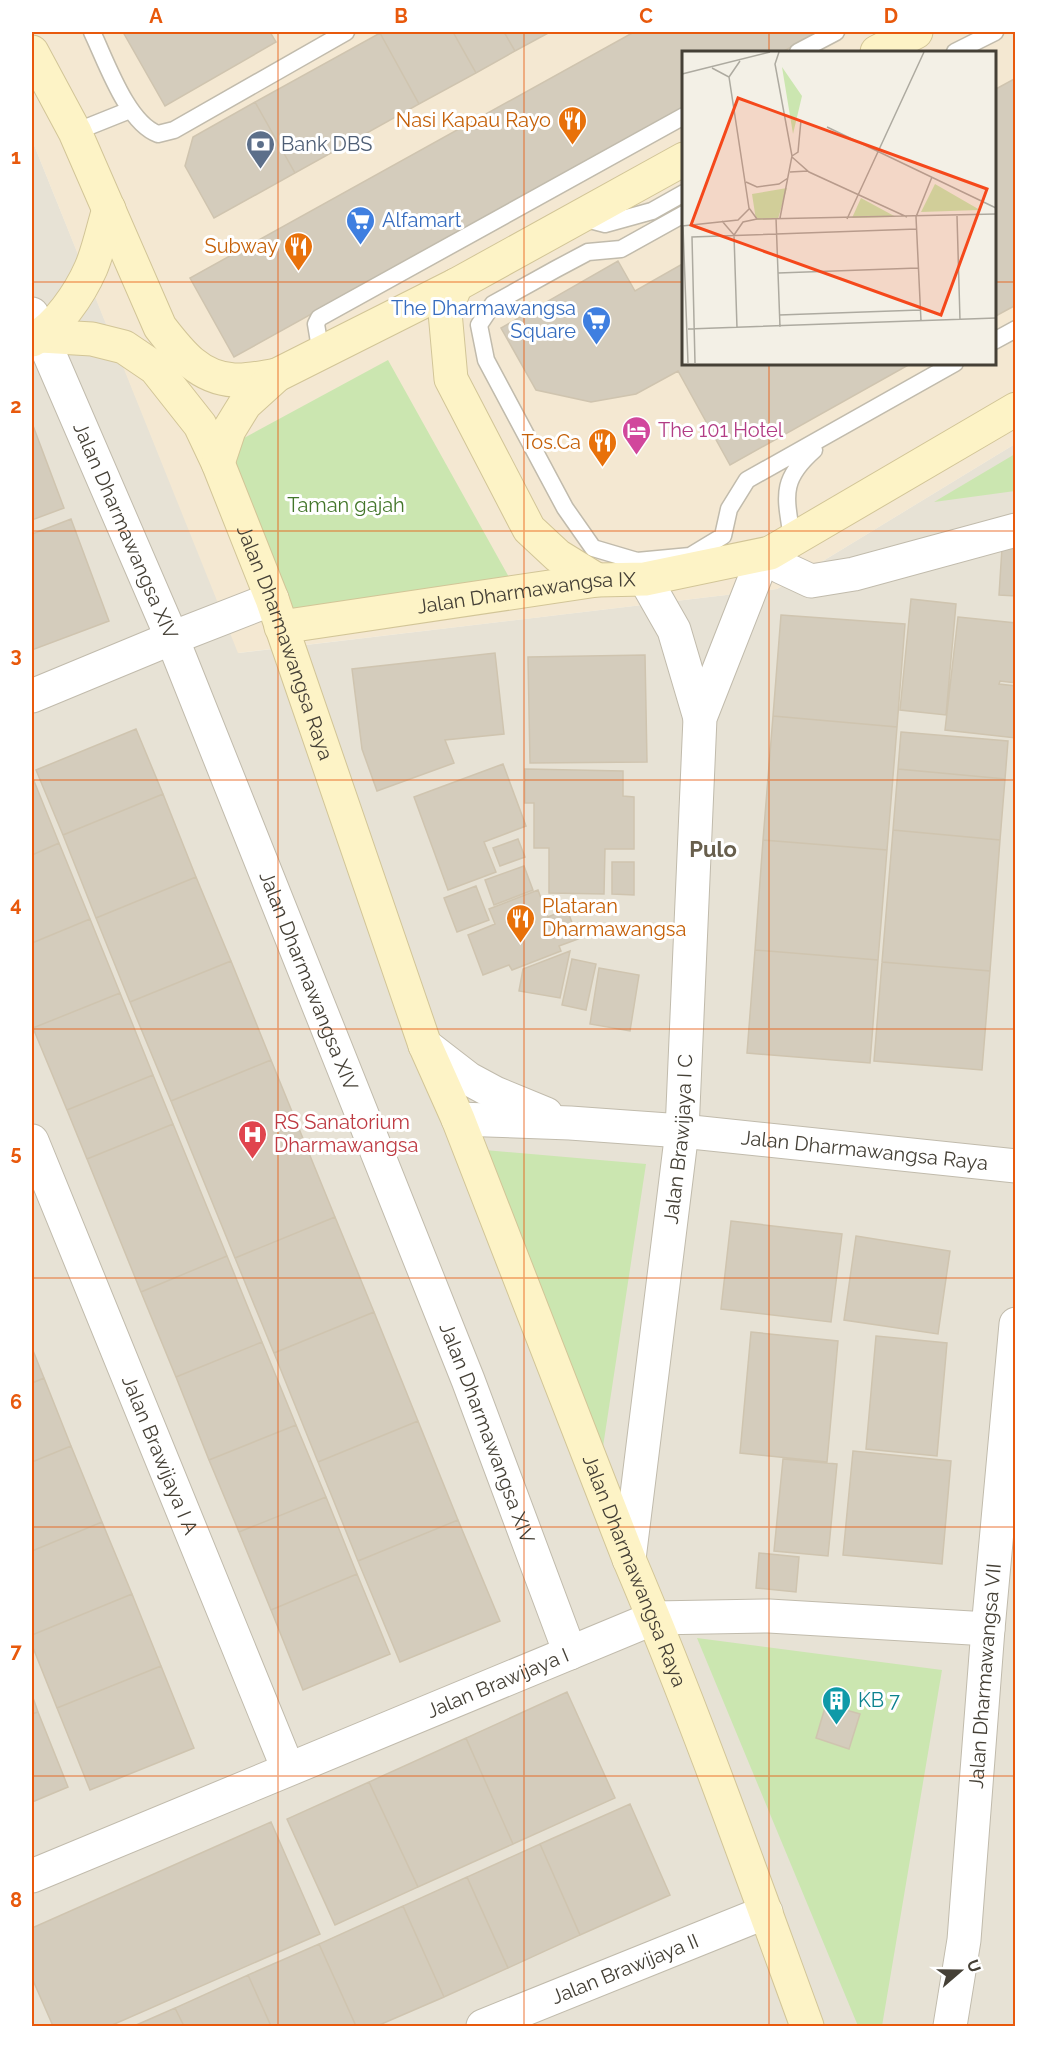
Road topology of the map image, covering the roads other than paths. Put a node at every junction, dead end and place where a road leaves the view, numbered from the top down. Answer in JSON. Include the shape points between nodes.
{"nodes":[{"id":1,"x":92,"y":32,"type":"edge"},
{"id":2,"x":346,"y":32,"type":"edge"},
{"id":3,"x":836,"y":32,"type":"edge"},
{"id":4,"x":915,"y":32,"type":"edge"},
{"id":5,"x":995,"y":32,"type":"edge"},
{"id":6,"x":800,"y":51,"type":"edge"},
{"id":7,"x":879,"y":51,"type":"edge"},
{"id":8,"x":957,"y":51,"type":"edge"},
{"id":9,"x":32,"y":52,"type":"edge"},
{"id":10,"x":130,"y":110,"type":"junction"},
{"id":11,"x":682,"y":117,"type":"edge"},
{"id":12,"x":75,"y":132,"type":"junction"},
{"id":13,"x":682,"y":160,"type":"edge"},
{"id":14,"x":682,"y":195,"type":"edge"},
{"id":15,"x":109,"y":209,"type":"junction"},
{"id":16,"x":682,"y":215,"type":"edge"},
{"id":17,"x":578,"y":217,"type":"junction"},
{"id":18,"x":456,"y":285,"type":"junction"},
{"id":19,"x":1016,"y":329,"type":"edge"},
{"id":20,"x":41,"y":330,"type":"edge"},
{"id":21,"x":996,"y":340,"type":"edge"},
{"id":22,"x":321,"y":354,"type":"junction"},
{"id":23,"x":953,"y":364,"type":"edge"},
{"id":24,"x":277,"y":375,"type":"junction"},
{"id":25,"x":1016,"y":408,"type":"edge"},
{"id":26,"x":837,"y":430,"type":"junction"},
{"id":27,"x":218,"y":463,"type":"junction"},
{"id":28,"x":1016,"y":530,"type":"edge"},
{"id":29,"x":775,"y":549,"type":"junction"},
{"id":30,"x":645,"y":579,"type":"junction"},
{"id":31,"x":597,"y":580,"type":"junction"},
{"id":32,"x":276,"y":613,"type":"junction"},
{"id":33,"x":172,"y":638,"type":"junction"},
{"id":34,"x":32,"y":696,"type":"edge"},
{"id":35,"x":700,"y":718,"type":"junction"},
{"id":36,"x":425,"y":1045,"type":"junction"},
{"id":37,"x":458,"y":1119,"type":"junction"},
{"id":38,"x":570,"y":1123,"type":"junction"},
{"id":39,"x":682,"y":1131,"type":"junction"},
{"id":40,"x":32,"y":1141,"type":"edge"},
{"id":41,"x":1016,"y":1166,"type":"edge"},
{"id":42,"x":1016,"y":1324,"type":"edge"},
{"id":43,"x":629,"y":1559,"type":"junction"},
{"id":44,"x":654,"y":1618,"type":"junction"},
{"id":45,"x":988,"y":1629,"type":"junction"},
{"id":46,"x":570,"y":1653,"type":"junction"},
{"id":47,"x":288,"y":1769,"type":"junction"},
{"id":48,"x":32,"y":1876,"type":"edge"},
{"id":49,"x":766,"y":1912,"type":"junction"},
{"id":50,"x":483,"y":2026,"type":"edge"},
{"id":51,"x":807,"y":2026,"type":"edge"},
{"id":52,"x":950,"y":2026,"type":"edge"}],
"edges":[{"from":1,"to":10,"type":"lane"},
{"from":2,"to":10,"type":"lane","via":[[174,130],[151,132]]},
{"from":3,"to":6,"type":"lane"},
{"from":4,"to":7,"type":"street"},
{"from":5,"to":8,"type":"lane"},
{"from":9,"to":12,"type":"street"},
{"from":10,"to":12,"type":"lane"},
{"from":11,"to":22,"type":"lane","via":[[319,318],[316,324]]},
{"from":12,"to":15,"type":"street"},
{"from":13,"to":17,"type":"street"},
{"from":14,"to":17,"type":"lane","via":[[652,211],[605,224]]},
{"from":15,"to":20,"type":"street","via":[[91,268],[78,291]]},
{"from":15,"to":24,"type":"street","via":[[159,327],[181,355],[205,373],[235,380]]},
{"from":16,"to":26,"type":"lane","via":[[621,249],[588,252],[556,268],[494,304],[479,325],[486,360],[565,508],[593,548],[637,561],[690,556],[723,536],[729,509],[747,480]]},
{"from":17,"to":18,"type":"street"},
{"from":18,"to":22,"type":"street"},
{"from":18,"to":31,"type":"street","via":[[445,312],[451,378],[529,529],[558,556]]},
{"from":19,"to":21,"type":"lane"},
{"from":20,"to":27,"type":"street","name":"Jalan Dharmawangsa Raya","via":[[124,347],[155,368],[200,425]]},
{"from":20,"to":33,"type":"street","name":"Jalan Dharmawangsa XIV"},
{"from":22,"to":24,"type":"street"},
{"from":23,"to":26,"type":"lane"},
{"from":24,"to":27,"type":"street","via":[[245,404],[229,430]]},
{"from":25,"to":29,"type":"street","name":"Jalan Dharmawangsa IX"},
{"from":26,"to":29,"type":"lane","via":[[791,474]]},
{"from":27,"to":32,"type":"street","name":"Jalan Dharmawangsa Raya"},
{"from":28,"to":29,"type":"street","via":[[854,574],[811,581],[782,567]]},
{"from":29,"to":30,"type":"street","name":"Jalan Dharmawangsa IX"},
{"from":29,"to":35,"type":"street","name":"Jalan Brawijaya I C"},
{"from":30,"to":31,"type":"street","name":"Jalan Dharmawangsa IX"},
{"from":30,"to":35,"type":"street","name":"Jalan Brawijaya I C","via":[[675,630]]},
{"from":31,"to":32,"type":"street","name":"Jalan Dharmawangsa IX"},
{"from":32,"to":33,"type":"street"},
{"from":32,"to":36,"type":"street","name":"Jalan Dharmawangsa Raya"},
{"from":33,"to":34,"type":"street"},
{"from":33,"to":46,"type":"street","name":"Jalan Dharmawangsa XIV","via":[[468,1380]]},
{"from":35,"to":39,"type":"street","name":"Jalan Brawijaya I C"},
{"from":36,"to":37,"type":"street","name":"Jalan Dharmawangsa Raya"},
{"from":36,"to":38,"type":"street","name":"Jalan Dharmawangsa Raya","via":[[469,1079],[495,1093]]},
{"from":37,"to":38,"type":"street","name":"Jalan Dharmawangsa Raya"},
{"from":37,"to":43,"type":"street","name":"Jalan Dharmawangsa Raya"},
{"from":38,"to":39,"type":"street","name":"Jalan Dharmawangsa Raya"},
{"from":39,"to":41,"type":"street","name":"Jalan Dharmawangsa Raya"},
{"from":39,"to":43,"type":"street","name":"Jalan Brawijaya I C"},
{"from":40,"to":47,"type":"street","name":"Jalan Brawijaya I A"},
{"from":42,"to":45,"type":"street","name":"Jalan Dharmawangsa VII"},
{"from":43,"to":44,"type":"street","name":"Jalan Dharmawangsa Raya"},
{"from":44,"to":45,"type":"street","name":"Jalan Brawijaya I","via":[[769,1616]]},
{"from":44,"to":46,"type":"street","name":"Jalan Brawijaya I"},
{"from":44,"to":49,"type":"street","name":"Jalan Dharmawangsa Raya"},
{"from":45,"to":52,"type":"street","name":"Jalan Dharmawangsa VII","via":[[964,1940]]},
{"from":46,"to":47,"type":"street","name":"Jalan Brawijaya I"},
{"from":47,"to":48,"type":"street","name":"Jalan Brawijaya I"},
{"from":49,"to":50,"type":"street","name":"Jalan Brawijaya II"},
{"from":49,"to":51,"type":"street","name":"Jalan Dharmawangsa Raya"}]}
